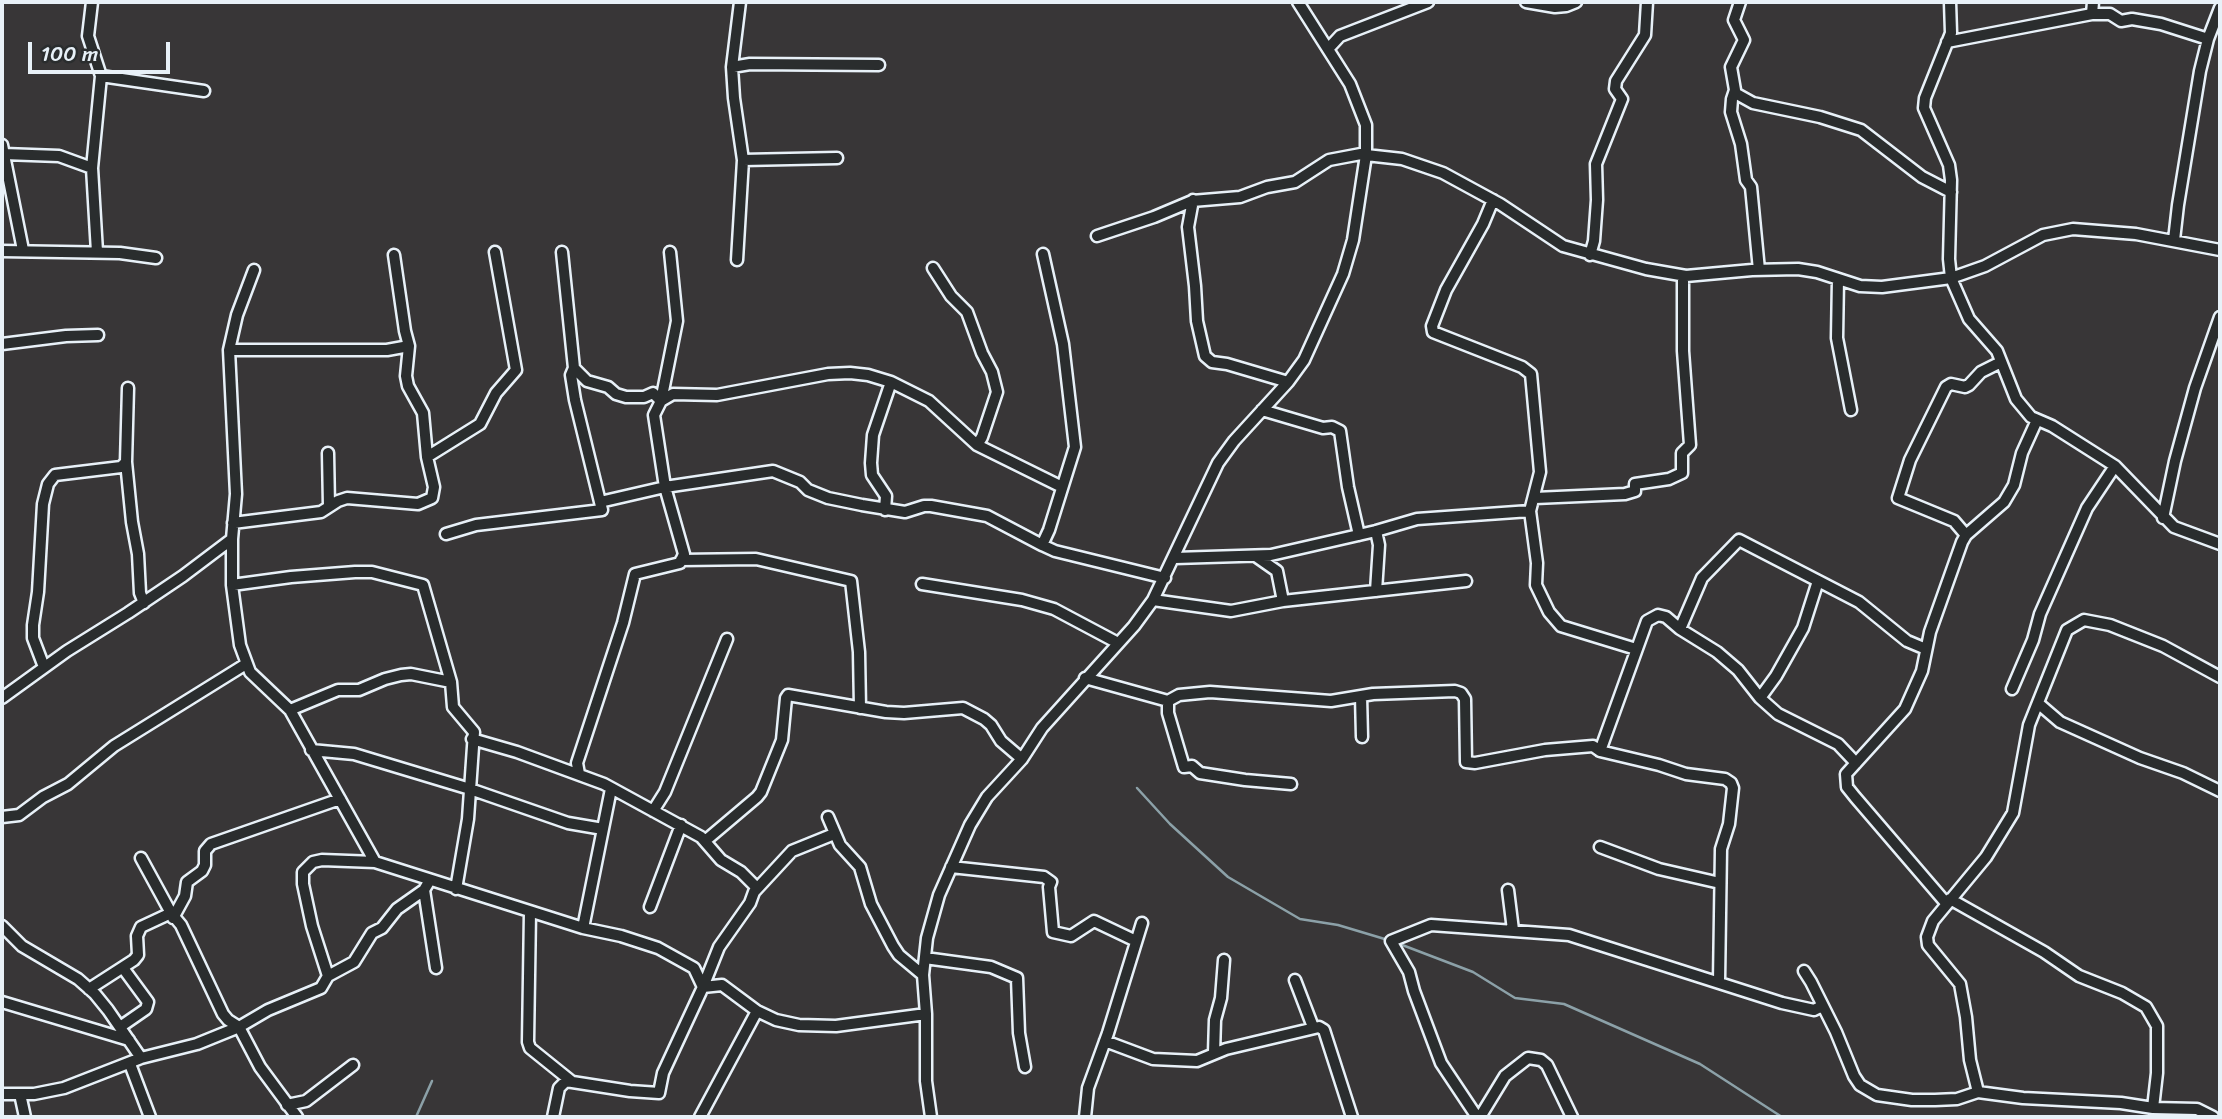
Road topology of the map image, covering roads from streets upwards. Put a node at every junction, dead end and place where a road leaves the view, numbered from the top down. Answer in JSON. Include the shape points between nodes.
{"nodes":[{"id":1,"x":92,"y":2,"type":"edge"},
{"id":2,"x":740,"y":2,"type":"edge"},
{"id":3,"x":1298,"y":2,"type":"edge"},
{"id":4,"x":1428,"y":2,"type":"edge"},
{"id":5,"x":1529,"y":2,"type":"edge"},
{"id":6,"x":1576,"y":2,"type":"edge"},
{"id":7,"x":1647,"y":2,"type":"edge"},
{"id":8,"x":1741,"y":2,"type":"edge"},
{"id":9,"x":1950,"y":2,"type":"edge"},
{"id":10,"x":2093,"y":2,"type":"edge"},
{"id":11,"x":2220,"y":8,"type":"edge"},
{"id":12,"x":2092,"y":13,"type":"junction"},
{"id":13,"x":2208,"y":39,"type":"junction"},
{"id":14,"x":1947,"y":42,"type":"junction"},
{"id":15,"x":1328,"y":48,"type":"junction"},
{"id":16,"x":879,"y":65,"type":"dead end"},
{"id":17,"x":732,"y":68,"type":"junction"},
{"id":18,"x":101,"y":76,"type":"junction"},
{"id":19,"x":204,"y":91,"type":"dead end"},
{"id":20,"x":1735,"y":93,"type":"junction"},
{"id":21,"x":3,"y":149,"type":"edge"},
{"id":22,"x":1366,"y":154,"type":"junction"},
{"id":23,"x":837,"y":158,"type":"dead end"},
{"id":24,"x":743,"y":160,"type":"junction"},
{"id":25,"x":92,"y":169,"type":"junction"},
{"id":26,"x":1951,"y":192,"type":"junction"},
{"id":27,"x":1194,"y":200,"type":"junction"},
{"id":28,"x":1493,"y":200,"type":"junction"},
{"id":29,"x":1097,"y":236,"type":"dead end"},
{"id":30,"x":2175,"y":240,"type":"junction"},
{"id":31,"x":23,"y":250,"type":"junction"},
{"id":32,"x":2220,"y":250,"type":"edge"},
{"id":33,"x":2,"y":251,"type":"edge"},
{"id":34,"x":495,"y":251,"type":"dead end"},
{"id":35,"x":97,"y":252,"type":"junction"},
{"id":36,"x":562,"y":252,"type":"dead end"},
{"id":37,"x":670,"y":252,"type":"dead end"},
{"id":38,"x":1043,"y":254,"type":"dead end"},
{"id":39,"x":394,"y":255,"type":"dead end"},
{"id":40,"x":1590,"y":255,"type":"junction"},
{"id":41,"x":156,"y":258,"type":"dead end"},
{"id":42,"x":737,"y":260,"type":"dead end"},
{"id":43,"x":933,"y":268,"type":"dead end"},
{"id":44,"x":254,"y":270,"type":"dead end"},
{"id":45,"x":1759,"y":270,"type":"junction"},
{"id":46,"x":1683,"y":276,"type":"junction"},
{"id":47,"x":1951,"y":278,"type":"junction"},
{"id":48,"x":1838,"y":279,"type":"junction"},
{"id":49,"x":2220,"y":317,"type":"edge"},
{"id":50,"x":98,"y":335,"type":"dead end"},
{"id":51,"x":2,"y":344,"type":"edge"},
{"id":52,"x":409,"y":346,"type":"junction"},
{"id":53,"x":229,"y":350,"type":"junction"},
{"id":54,"x":2001,"y":362,"type":"junction"},
{"id":55,"x":574,"y":368,"type":"junction"},
{"id":56,"x":1288,"y":382,"type":"junction"},
{"id":57,"x":891,"y":383,"type":"junction"},
{"id":58,"x":128,"y":388,"type":"dead end"},
{"id":59,"x":661,"y":401,"type":"junction"},
{"id":60,"x":1262,"y":410,"type":"junction"},
{"id":61,"x":1851,"y":410,"type":"dead end"},
{"id":62,"x":2037,"y":421,"type":"junction"},
{"id":63,"x":976,"y":445,"type":"junction"},
{"id":64,"x":328,"y":453,"type":"dead end"},
{"id":65,"x":427,"y":457,"type":"junction"},
{"id":66,"x":126,"y":462,"type":"junction"},
{"id":67,"x":2115,"y":466,"type":"junction"},
{"id":68,"x":665,"y":487,"type":"junction"},
{"id":69,"x":1062,"y":487,"type":"junction"},
{"id":70,"x":1535,"y":498,"type":"junction"},
{"id":71,"x":600,"y":502,"type":"junction"},
{"id":72,"x":329,"y":506,"type":"junction"},
{"id":73,"x":885,"y":510,"type":"junction"},
{"id":74,"x":1530,"y":511,"type":"junction"},
{"id":75,"x":2164,"y":518,"type":"junction"},
{"id":76,"x":233,"y":523,"type":"junction"},
{"id":77,"x":1376,"y":531,"type":"junction"},
{"id":78,"x":446,"y":534,"type":"dead end"},
{"id":79,"x":1359,"y":535,"type":"junction"},
{"id":80,"x":1966,"y":535,"type":"junction"},
{"id":81,"x":232,"y":539,"type":"junction"},
{"id":82,"x":2220,"y":544,"type":"edge"},
{"id":83,"x":1042,"y":545,"type":"junction"},
{"id":84,"x":1255,"y":556,"type":"junction"},
{"id":85,"x":1175,"y":558,"type":"junction"},
{"id":86,"x":681,"y":560,"type":"junction"},
{"id":87,"x":1166,"y":578,"type":"junction"},
{"id":88,"x":1466,"y":581,"type":"dead end"},
{"id":89,"x":1818,"y":581,"type":"junction"},
{"id":90,"x":922,"y":584,"type":"dead end"},
{"id":91,"x":232,"y":585,"type":"junction"},
{"id":92,"x":1376,"y":591,"type":"junction"},
{"id":93,"x":1153,"y":600,"type":"junction"},
{"id":94,"x":1283,"y":601,"type":"junction"},
{"id":95,"x":144,"y":603,"type":"junction"},
{"id":96,"x":1680,"y":629,"type":"junction"},
{"id":97,"x":727,"y":639,"type":"dead end"},
{"id":98,"x":1118,"y":643,"type":"junction"},
{"id":99,"x":1636,"y":649,"type":"junction"},
{"id":100,"x":1926,"y":649,"type":"junction"},
{"id":101,"x":246,"y":664,"type":"junction"},
{"id":102,"x":44,"y":667,"type":"junction"},
{"id":103,"x":2220,"y":677,"type":"edge"},
{"id":104,"x":1085,"y":678,"type":"junction"},
{"id":105,"x":451,"y":682,"type":"junction"},
{"id":106,"x":2012,"y":689,"type":"dead end"},
{"id":107,"x":1361,"y":696,"type":"junction"},
{"id":108,"x":2,"y":698,"type":"edge"},
{"id":109,"x":1760,"y":698,"type":"junction"},
{"id":110,"x":1168,"y":701,"type":"junction"},
{"id":111,"x":2039,"y":704,"type":"junction"},
{"id":112,"x":860,"y":708,"type":"junction"},
{"id":113,"x":290,"y":709,"type":"junction"},
{"id":114,"x":1363,"y":737,"type":"dead end"},
{"id":115,"x":472,"y":740,"type":"junction"},
{"id":116,"x":311,"y":750,"type":"junction"},
{"id":117,"x":1600,"y":751,"type":"junction"},
{"id":118,"x":1021,"y":760,"type":"junction"},
{"id":119,"x":1856,"y":764,"type":"junction"},
{"id":120,"x":579,"y":774,"type":"junction"},
{"id":121,"x":1291,"y":784,"type":"dead end"},
{"id":122,"x":470,"y":789,"type":"junction"},
{"id":123,"x":611,"y":789,"type":"junction"},
{"id":124,"x":2220,"y":791,"type":"edge"},
{"id":125,"x":340,"y":799,"type":"junction"},
{"id":126,"x":653,"y":811,"type":"junction"},
{"id":127,"x":2,"y":817,"type":"edge"},
{"id":128,"x":828,"y":817,"type":"dead end"},
{"id":129,"x":681,"y":825,"type":"junction"},
{"id":130,"x":603,"y":829,"type":"junction"},
{"id":131,"x":834,"y":834,"type":"junction"},
{"id":132,"x":705,"y":841,"type":"junction"},
{"id":133,"x":1600,"y":847,"type":"dead end"},
{"id":134,"x":141,"y":858,"type":"dead end"},
{"id":135,"x":375,"y":862,"type":"junction"},
{"id":136,"x":951,"y":867,"type":"junction"},
{"id":137,"x":1720,"y":883,"type":"junction"},
{"id":138,"x":427,"y":885,"type":"junction"},
{"id":139,"x":456,"y":888,"type":"junction"},
{"id":140,"x":757,"y":888,"type":"junction"},
{"id":141,"x":1508,"y":890,"type":"dead end"},
{"id":142,"x":1948,"y":901,"type":"junction"},
{"id":143,"x":650,"y":907,"type":"dead end"},
{"id":144,"x":530,"y":912,"type":"junction"},
{"id":145,"x":172,"y":915,"type":"junction"},
{"id":146,"x":1142,"y":923,"type":"dead end"},
{"id":147,"x":2,"y":926,"type":"edge"},
{"id":148,"x":583,"y":928,"type":"junction"},
{"id":149,"x":1513,"y":930,"type":"junction"},
{"id":150,"x":1136,"y":941,"type":"junction"},
{"id":151,"x":925,"y":958,"type":"junction"},
{"id":152,"x":1224,"y":960,"type":"dead end"},
{"id":153,"x":122,"y":968,"type":"junction"},
{"id":154,"x":436,"y":968,"type":"dead end"},
{"id":155,"x":1804,"y":971,"type":"dead end"},
{"id":156,"x":923,"y":975,"type":"junction"},
{"id":157,"x":328,"y":976,"type":"junction"},
{"id":158,"x":1295,"y":980,"type":"dead end"},
{"id":159,"x":1719,"y":981,"type":"junction"},
{"id":160,"x":704,"y":987,"type":"junction"},
{"id":161,"x":89,"y":989,"type":"junction"},
{"id":162,"x":2,"y":1002,"type":"edge"},
{"id":163,"x":1822,"y":1006,"type":"junction"},
{"id":164,"x":757,"y":1011,"type":"junction"},
{"id":165,"x":926,"y":1014,"type":"junction"},
{"id":166,"x":120,"y":1027,"type":"junction"},
{"id":167,"x":239,"y":1027,"type":"junction"},
{"id":168,"x":1313,"y":1027,"type":"junction"},
{"id":169,"x":130,"y":1040,"type":"junction"},
{"id":170,"x":1105,"y":1041,"type":"junction"},
{"id":171,"x":1214,"y":1053,"type":"junction"},
{"id":172,"x":141,"y":1058,"type":"junction"},
{"id":173,"x":130,"y":1063,"type":"junction"},
{"id":174,"x":353,"y":1065,"type":"dead end"},
{"id":175,"x":1025,"y":1067,"type":"dead end"},
{"id":176,"x":571,"y":1081,"type":"junction"},
{"id":177,"x":1978,"y":1092,"type":"junction"},
{"id":178,"x":2,"y":1094,"type":"edge"},
{"id":179,"x":20,"y":1094,"type":"junction"},
{"id":180,"x":287,"y":1105,"type":"junction"},
{"id":181,"x":2152,"y":1108,"type":"junction"},
{"id":182,"x":25,"y":1117,"type":"edge"},
{"id":183,"x":150,"y":1117,"type":"edge"},
{"id":184,"x":297,"y":1117,"type":"edge"},
{"id":185,"x":553,"y":1117,"type":"edge"},
{"id":186,"x":700,"y":1117,"type":"edge"},
{"id":187,"x":930,"y":1117,"type":"edge"},
{"id":188,"x":1085,"y":1117,"type":"edge"},
{"id":189,"x":1352,"y":1117,"type":"edge"},
{"id":190,"x":1479,"y":1117,"type":"edge"},
{"id":191,"x":1572,"y":1117,"type":"edge"},
{"id":192,"x":2213,"y":1117,"type":"edge"}],
"edges":[{"from":1,"to":18,"type":"street","via":[[88,36]]},
{"from":2,"to":17,"type":"street"},
{"from":3,"to":15,"type":"street"},
{"from":4,"to":15,"type":"street","via":[[1340,36]]},
{"from":5,"to":6,"type":"street","via":[[1555,7]]},
{"from":7,"to":40,"type":"street","via":[[1645,35],[1616,81],[1622,99],[1596,164]]},
{"from":8,"to":20,"type":"street","via":[[1734,20],[1744,40],[1731,67]]},
{"from":9,"to":14,"type":"street"},
{"from":10,"to":12,"type":"street"},
{"from":11,"to":13,"type":"street"},
{"from":12,"to":13,"type":"street","via":[[2161,24]]},
{"from":12,"to":14,"type":"street"},
{"from":13,"to":30,"type":"street"},
{"from":14,"to":26,"type":"street","via":[[1924,108],[1949,166]]},
{"from":15,"to":22,"type":"street","via":[[1350,84],[1366,125]]},
{"from":16,"to":17,"type":"street","via":[[750,64]]},
{"from":17,"to":24,"type":"street"},
{"from":18,"to":19,"type":"street"},
{"from":18,"to":25,"type":"street"},
{"from":20,"to":26,"type":"street","via":[[1753,103],[1861,130],[1922,177]]},
{"from":20,"to":45,"type":"street","via":[[1731,114],[1751,187]]},
{"from":21,"to":25,"type":"street","via":[[59,156]]},
{"from":21,"to":31,"type":"street"},
{"from":22,"to":27,"type":"street","via":[[1329,160],[1295,182],[1240,197]]},
{"from":22,"to":28,"type":"street","via":[[1421,164]]},
{"from":22,"to":56,"type":"street","via":[[1343,274],[1304,360]]},
{"from":23,"to":24,"type":"street"},
{"from":24,"to":42,"type":"street"},
{"from":25,"to":35,"type":"street"},
{"from":26,"to":47,"type":"street"},
{"from":27,"to":29,"type":"street"},
{"from":27,"to":56,"type":"street","via":[[1188,227],[1196,321],[1205,356],[1212,362]]},
{"from":28,"to":40,"type":"street","via":[[1550,239]]},
{"from":28,"to":70,"type":"street","via":[[1432,327],[1433,332],[1531,374],[1540,472]]},
{"from":30,"to":32,"type":"street"},
{"from":30,"to":47,"type":"street","via":[[2084,229],[2054,233]]},
{"from":31,"to":33,"type":"street"},
{"from":31,"to":35,"type":"street"},
{"from":34,"to":65,"type":"street","via":[[516,370],[496,393],[480,424]]},
{"from":35,"to":41,"type":"street"},
{"from":36,"to":55,"type":"street"},
{"from":37,"to":59,"type":"street","via":[[677,321]]},
{"from":38,"to":69,"type":"street","via":[[1063,344],[1074,447]]},
{"from":39,"to":52,"type":"street"},
{"from":40,"to":46,"type":"street"},
{"from":43,"to":63,"type":"street","via":[[968,312],[997,392]]},
{"from":44,"to":53,"type":"street"},
{"from":45,"to":46,"type":"street"},
{"from":45,"to":48,"type":"street","via":[[1798,269]]},
{"from":46,"to":70,"type":"street","via":[[1690,446],[1682,453],[1682,473],[1637,483],[1635,491],[1625,494]]},
{"from":47,"to":48,"type":"street","via":[[1872,287]]},
{"from":47,"to":54,"type":"street","via":[[1969,319]]},
{"from":48,"to":61,"type":"street","via":[[1837,338]]},
{"from":49,"to":75,"type":"street","via":[[2175,461]]},
{"from":50,"to":51,"type":"street"},
{"from":52,"to":53,"type":"street","via":[[387,350]]},
{"from":52,"to":65,"type":"street","via":[[408,386],[424,413]]},
{"from":53,"to":76,"type":"street","via":[[236,494]]},
{"from":54,"to":62,"type":"street","via":[[2017,399]]},
{"from":54,"to":80,"type":"street","via":[[1980,372],[1965,387],[1946,387],[1910,460],[1898,498],[1954,521]]},
{"from":55,"to":59,"type":"street","via":[[587,381],[616,394],[633,398],[653,393]]},
{"from":55,"to":71,"type":"street","via":[[575,400]]},
{"from":56,"to":60,"type":"street"},
{"from":57,"to":59,"type":"street","via":[[868,375],[828,374],[717,395],[673,394]]},
{"from":57,"to":63,"type":"street","via":[[929,401]]},
{"from":57,"to":73,"type":"street","via":[[873,435],[872,454],[872,475],[886,496]]},
{"from":58,"to":66,"type":"street"},
{"from":59,"to":68,"type":"street","via":[[654,415]]},
{"from":60,"to":79,"type":"street","via":[[1340,431]]},
{"from":60,"to":85,"type":"street","via":[[1218,463]]},
{"from":62,"to":67,"type":"street"},
{"from":62,"to":80,"type":"street","via":[[2004,502]]},
{"from":63,"to":69,"type":"street"},
{"from":64,"to":72,"type":"street"},
{"from":65,"to":72,"type":"street","via":[[434,487],[429,500],[418,504],[347,498]]},
{"from":66,"to":95,"type":"street"},
{"from":66,"to":102,"type":"street","via":[[121,467],[57,473],[48,484],[33,633]]},
{"from":67,"to":75,"type":"street"},
{"from":67,"to":106,"type":"street","via":[[2087,508]]},
{"from":68,"to":71,"type":"street"},
{"from":68,"to":73,"type":"street","via":[[773,471],[828,498]]},
{"from":68,"to":86,"type":"street","via":[[684,548]]},
{"from":69,"to":83,"type":"street"},
{"from":70,"to":74,"type":"street"},
{"from":71,"to":78,"type":"street","via":[[602,510],[476,525]]},
{"from":72,"to":76,"type":"street","via":[[321,512]]},
{"from":73,"to":83,"type":"street","via":[[905,512],[932,506],[987,516]]},
{"from":74,"to":77,"type":"street","via":[[1418,519]]},
{"from":74,"to":99,"type":"street","via":[[1536,585],[1552,617],[1561,626]]},
{"from":75,"to":82,"type":"street","via":[[2185,533]]},
{"from":76,"to":81,"type":"street"},
{"from":77,"to":79,"type":"street"},
{"from":77,"to":92,"type":"street"},
{"from":79,"to":84,"type":"street"},
{"from":80,"to":100,"type":"street"},
{"from":81,"to":91,"type":"street"},
{"from":81,"to":95,"type":"street"},
{"from":83,"to":87,"type":"street"},
{"from":84,"to":85,"type":"street"},
{"from":84,"to":94,"type":"street","via":[[1278,571]]},
{"from":85,"to":87,"type":"street"},
{"from":86,"to":112,"type":"street","via":[[756,559],[851,581]]},
{"from":86,"to":120,"type":"street","via":[[635,574],[577,764]]},
{"from":87,"to":93,"type":"street"},
{"from":88,"to":92,"type":"street"},
{"from":89,"to":96,"type":"street","via":[[1739,540],[1702,578]]},
{"from":89,"to":100,"type":"street","via":[[1859,601],[1907,641]]},
{"from":89,"to":109,"type":"street","via":[[1802,628]]},
{"from":90,"to":98,"type":"street","via":[[1054,609]]},
{"from":91,"to":101,"type":"street"},
{"from":91,"to":105,"type":"street","via":[[355,572],[424,585]]},
{"from":92,"to":94,"type":"street"},
{"from":93,"to":94,"type":"street","via":[[1231,611]]},
{"from":93,"to":98,"type":"street"},
{"from":95,"to":102,"type":"street"},
{"from":96,"to":99,"type":"street","via":[[1666,617],[1652,617]]},
{"from":96,"to":109,"type":"street","via":[[1738,670]]},
{"from":97,"to":126,"type":"street","via":[[665,792]]},
{"from":98,"to":104,"type":"street"},
{"from":99,"to":117,"type":"street"},
{"from":100,"to":119,"type":"street","via":[[1905,709]]},
{"from":101,"to":113,"type":"street"},
{"from":101,"to":127,"type":"street","via":[[114,746],[68,784],[19,815]]},
{"from":102,"to":108,"type":"street"},
{"from":103,"to":111,"type":"street","via":[[2133,633],[2084,620],[2067,630]]},
{"from":104,"to":110,"type":"street"},
{"from":104,"to":118,"type":"street"},
{"from":105,"to":113,"type":"street","via":[[411,674],[359,690],[338,690]]},
{"from":105,"to":115,"type":"street","via":[[453,707],[474,732]]},
{"from":107,"to":110,"type":"street","via":[[1323,701],[1216,692],[1179,695]]},
{"from":107,"to":114,"type":"street"},
{"from":107,"to":117,"type":"street","via":[[1461,693],[1465,699],[1466,762],[1593,746]]},
{"from":109,"to":119,"type":"street","via":[[1777,714],[1838,744]]},
{"from":110,"to":121,"type":"street","via":[[1185,767],[1222,777]]},
{"from":111,"to":124,"type":"street","via":[[2060,722]]},
{"from":111,"to":142,"type":"street","via":[[2029,725],[2013,813],[1986,857]]},
{"from":112,"to":118,"type":"street","via":[[904,713],[973,711]]},
{"from":112,"to":132,"type":"street","via":[[788,695],[782,740],[761,792]]},
{"from":113,"to":116,"type":"street"},
{"from":115,"to":120,"type":"street"},
{"from":115,"to":122,"type":"street"},
{"from":116,"to":122,"type":"street","via":[[354,754]]},
{"from":116,"to":125,"type":"street"},
{"from":117,"to":137,"type":"street","via":[[1731,783]]},
{"from":118,"to":136,"type":"street","via":[[978,810]]},
{"from":119,"to":142,"type":"street","via":[[1846,774],[1847,787]]},
{"from":120,"to":123,"type":"street"},
{"from":122,"to":130,"type":"street","via":[[568,823]]},
{"from":122,"to":139,"type":"street"},
{"from":123,"to":126,"type":"street"},
{"from":123,"to":130,"type":"street"},
{"from":125,"to":135,"type":"street"},
{"from":125,"to":145,"type":"street","via":[[211,844],[202,871],[187,881],[185,896]]},
{"from":126,"to":129,"type":"street"},
{"from":128,"to":131,"type":"street"},
{"from":129,"to":132,"type":"street"},
{"from":129,"to":143,"type":"street"},
{"from":130,"to":148,"type":"street"},
{"from":131,"to":140,"type":"street","via":[[792,851]]},
{"from":131,"to":156,"type":"street","via":[[860,867],[871,904],[893,946]]},
{"from":132,"to":140,"type":"street"},
{"from":133,"to":137,"type":"street","via":[[1659,869]]},
{"from":134,"to":145,"type":"street"},
{"from":135,"to":138,"type":"street"},
{"from":135,"to":157,"type":"street","via":[[322,860],[303,872],[312,926]]},
{"from":136,"to":150,"type":"street","via":[[1044,877],[1051,882],[1054,932],[1071,936],[1094,921]]},
{"from":136,"to":151,"type":"street","via":[[931,919]]},
{"from":137,"to":159,"type":"street"},
{"from":138,"to":139,"type":"street"},
{"from":138,"to":154,"type":"street"},
{"from":138,"to":157,"type":"street","via":[[372,933],[354,962]]},
{"from":139,"to":144,"type":"street"},
{"from":140,"to":160,"type":"street","via":[[719,947]]},
{"from":141,"to":149,"type":"street"},
{"from":142,"to":177,"type":"street","via":[[1933,921],[1928,945],[1960,984]]},
{"from":142,"to":181,"type":"street","via":[[2152,1013],[2157,1026]]},
{"from":144,"to":148,"type":"street"},
{"from":144,"to":176,"type":"street","via":[[528,1042]]},
{"from":145,"to":153,"type":"street","via":[[141,927],[138,954]]},
{"from":145,"to":167,"type":"street","via":[[223,1014]]},
{"from":146,"to":150,"type":"street"},
{"from":147,"to":161,"type":"street","via":[[22,946]]},
{"from":148,"to":160,"type":"street","via":[[658,948],[694,968]]},
{"from":149,"to":159,"type":"street","via":[[1569,935]]},
{"from":149,"to":190,"type":"street","via":[[1431,925],[1391,941],[1409,972],[1441,1063]]},
{"from":150,"to":170,"type":"street"},
{"from":151,"to":156,"type":"street"},
{"from":151,"to":175,"type":"street","via":[[991,967],[1017,978]]},
{"from":152,"to":171,"type":"street"},
{"from":153,"to":161,"type":"street"},
{"from":153,"to":166,"type":"street","via":[[148,1002],[146,1009]]},
{"from":155,"to":163,"type":"street"},
{"from":156,"to":165,"type":"street"},
{"from":157,"to":167,"type":"street","via":[[321,988]]},
{"from":158,"to":168,"type":"street"},
{"from":159,"to":163,"type":"street","via":[[1782,1003],[1814,1010]]},
{"from":160,"to":164,"type":"street","via":[[722,985]]},
{"from":160,"to":176,"type":"street","via":[[663,1073],[659,1093]]},
{"from":161,"to":166,"type":"street"},
{"from":162,"to":169,"type":"street"},
{"from":163,"to":177,"type":"street","via":[[1854,1076],[1869,1091],[1912,1100],[1957,1099]]},
{"from":164,"to":165,"type":"street","via":[[800,1025],[836,1026]]},
{"from":164,"to":186,"type":"street"},
{"from":165,"to":187,"type":"street"},
{"from":166,"to":169,"type":"street"},
{"from":167,"to":172,"type":"street","via":[[197,1044]]},
{"from":167,"to":180,"type":"street"},
{"from":168,"to":171,"type":"street"},
{"from":168,"to":189,"type":"street","via":[[1324,1030]]},
{"from":169,"to":172,"type":"street"},
{"from":170,"to":171,"type":"street","via":[[1153,1059],[1197,1061]]},
{"from":170,"to":188,"type":"street","via":[[1088,1088]]},
{"from":172,"to":173,"type":"street"},
{"from":173,"to":179,"type":"street","via":[[64,1088]]},
{"from":173,"to":183,"type":"street"},
{"from":174,"to":180,"type":"street","via":[[306,1101]]},
{"from":176,"to":185,"type":"street","via":[[559,1088]]},
{"from":177,"to":181,"type":"street"},
{"from":178,"to":179,"type":"street"},
{"from":179,"to":182,"type":"street"},
{"from":180,"to":184,"type":"street"},
{"from":181,"to":192,"type":"street","via":[[2197,1109]]},
{"from":190,"to":191,"type":"street","via":[[1505,1076],[1528,1058],[1547,1065]]}]}
